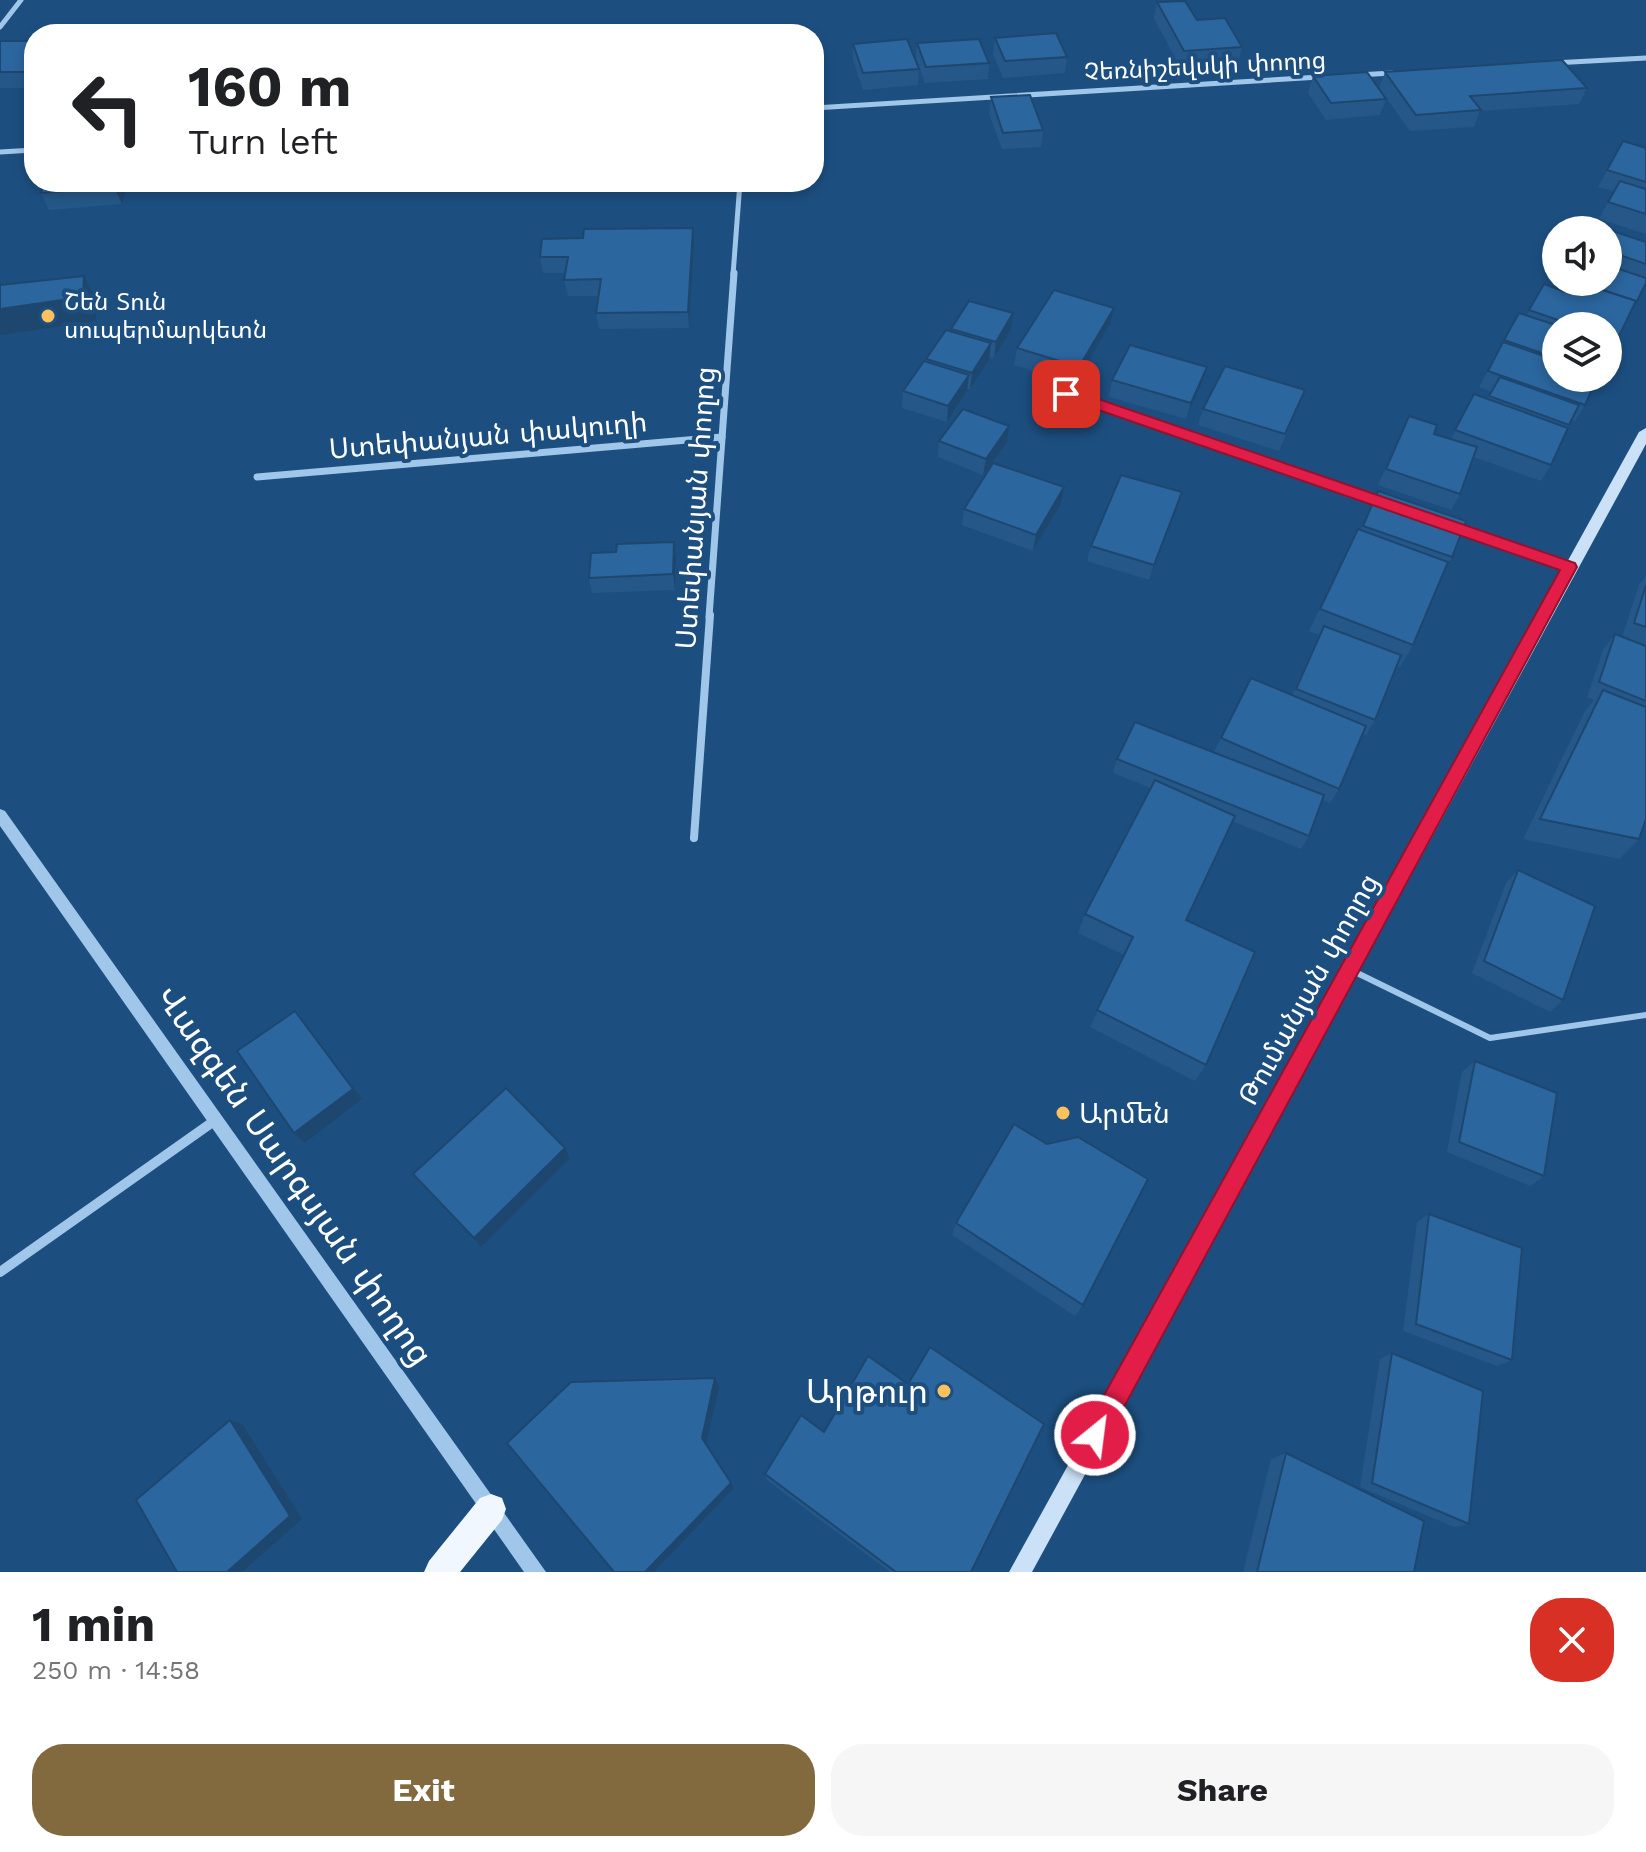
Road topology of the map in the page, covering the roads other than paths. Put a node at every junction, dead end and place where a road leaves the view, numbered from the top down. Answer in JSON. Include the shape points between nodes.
{"nodes":[{"id":1,"x":21,"y":0,"type":"edge"},
{"id":2,"x":0,"y":27,"type":"edge"},
{"id":3,"x":1646,"y":58,"type":"edge"},
{"id":4,"x":1552,"y":63,"type":"edge"},
{"id":5,"x":1395,"y":73,"type":"edge"},
{"id":6,"x":1348,"y":76,"type":"edge"},
{"id":7,"x":1332,"y":77,"type":"edge"},
{"id":8,"x":824,"y":107,"type":"edge"},
{"id":9,"x":24,"y":151,"type":"edge"},
{"id":10,"x":0,"y":152,"type":"edge"},
{"id":11,"x":739,"y":192,"type":"edge"},
{"id":12,"x":1066,"y":394,"type":"dead end"},
{"id":13,"x":1646,"y":432,"type":"edge"},
{"id":14,"x":722,"y":437,"type":"junction"},
{"id":15,"x":257,"y":477,"type":"dead end"},
{"id":16,"x":1392,"y":506,"type":"edge"},
{"id":17,"x":1436,"y":521,"type":"edge"},
{"id":18,"x":1569,"y":567,"type":"junction"},
{"id":19,"x":0,"y":815,"type":"edge"},
{"id":20,"x":694,"y":838,"type":"dead end"},
{"id":21,"x":1351,"y":970,"type":"junction"},
{"id":22,"x":1646,"y":1015,"type":"edge"},
{"id":23,"x":217,"y":1119,"type":"junction"},
{"id":24,"x":0,"y":1272,"type":"edge"},
{"id":25,"x":491,"y":1509,"type":"junction"},
{"id":26,"x":440,"y":1572,"type":"edge"},
{"id":27,"x":536,"y":1572,"type":"edge"},
{"id":28,"x":1020,"y":1572,"type":"edge"}],
"edges":[{"from":1,"to":2,"type":"street"},
{"from":3,"to":4,"type":"street"},
{"from":5,"to":6,"type":"street","name":"Չեռնիշեվսկի փողոց"},
{"from":7,"to":8,"type":"street","name":"Չեռնիշեվսկի փողոց"},
{"from":9,"to":10,"type":"street"},
{"from":11,"to":14,"type":"street","name":"Ստեփանյան փողոց"},
{"from":12,"to":16,"type":"street"},
{"from":13,"to":18,"type":"main road","name":"Թումանյան փողոց"},
{"from":14,"to":15,"type":"street","name":"Ստեփանյան փակուղի"},
{"from":14,"to":20,"type":"street","name":"Ստեփանյան փողոց"},
{"from":17,"to":18,"type":"street"},
{"from":18,"to":21,"type":"main road","name":"Թումանյան փողոց"},
{"from":19,"to":23,"type":"street","name":"Վազգեն Սարգսյան փողոց"},
{"from":21,"to":22,"type":"lane","via":[[1490,1038]]},
{"from":21,"to":28,"type":"main road","name":"Թումանյան փողոց"},
{"from":23,"to":24,"type":"street"},
{"from":23,"to":25,"type":"street","name":"Վազգեն Սարգսյան փողոց"},
{"from":25,"to":26,"type":"highway"},
{"from":25,"to":27,"type":"street","name":"Վազգեն Սարգսյան փողոց"}]}
